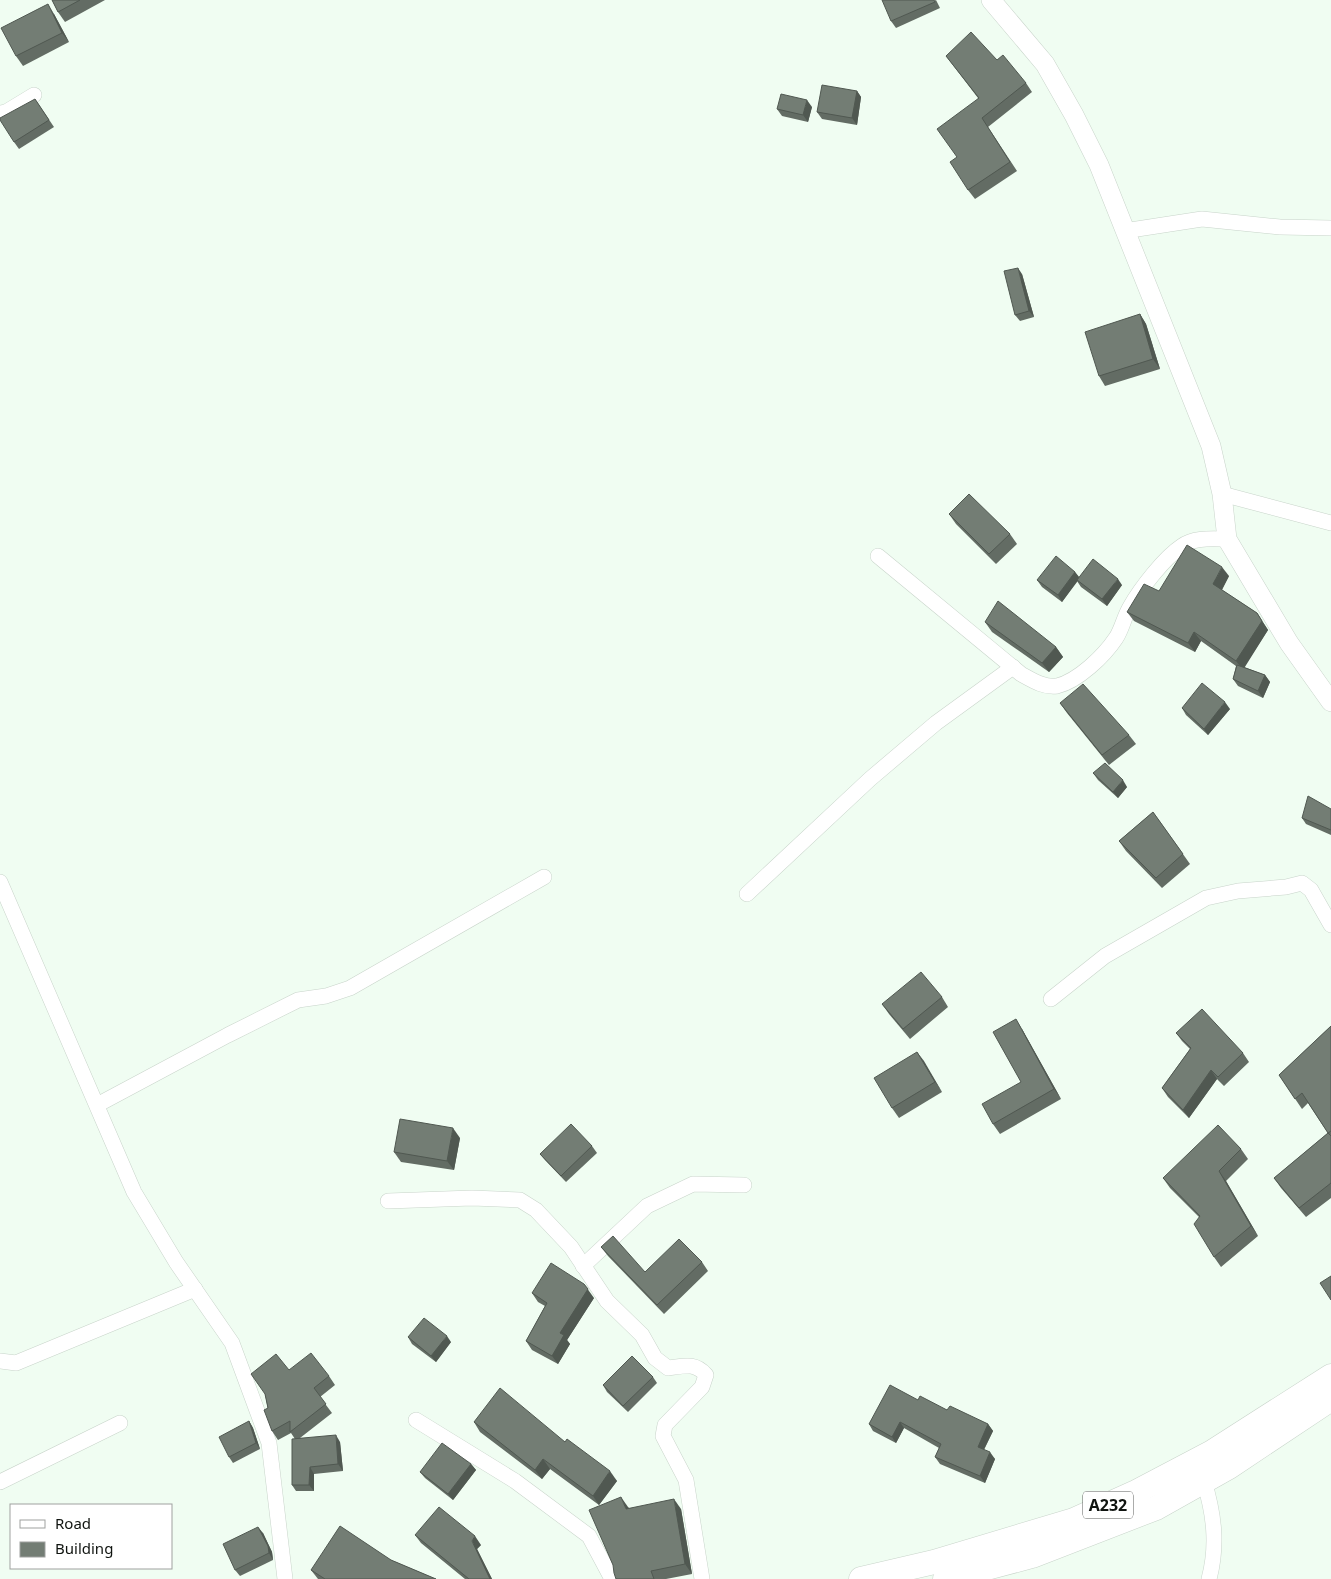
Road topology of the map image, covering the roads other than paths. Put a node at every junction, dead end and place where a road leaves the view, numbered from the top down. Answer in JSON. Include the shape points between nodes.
{"nodes":[{"id":1,"x":990,"y":0,"type":"edge"},
{"id":2,"x":34,"y":95,"type":"dead end"},
{"id":3,"x":0,"y":113,"type":"edge"},
{"id":4,"x":1331,"y":228,"type":"edge"},
{"id":5,"x":1124,"y":230,"type":"junction"},
{"id":6,"x":1222,"y":494,"type":"junction"},
{"id":7,"x":1331,"y":523,"type":"edge"},
{"id":8,"x":1227,"y":539,"type":"junction"},
{"id":9,"x":878,"y":556,"type":"dead end"},
{"id":10,"x":1013,"y":666,"type":"junction"},
{"id":11,"x":1331,"y":702,"type":"edge"},
{"id":12,"x":544,"y":877,"type":"dead end"},
{"id":13,"x":0,"y":882,"type":"edge"},
{"id":14,"x":747,"y":894,"type":"dead end"},
{"id":15,"x":1331,"y":925,"type":"edge"},
{"id":16,"x":1051,"y":1000,"type":"dead end"},
{"id":17,"x":97,"y":1105,"type":"junction"},
{"id":18,"x":744,"y":1186,"type":"dead end"},
{"id":19,"x":388,"y":1201,"type":"dead end"},
{"id":20,"x":583,"y":1266,"type":"junction"},
{"id":21,"x":195,"y":1289,"type":"junction"},
{"id":22,"x":0,"y":1361,"type":"edge"},
{"id":23,"x":1331,"y":1376,"type":"edge"},
{"id":24,"x":1331,"y":1399,"type":"edge"},
{"id":25,"x":416,"y":1420,"type":"dead end"},
{"id":26,"x":120,"y":1423,"type":"dead end"},
{"id":27,"x":1204,"y":1481,"type":"junction"},
{"id":28,"x":0,"y":1482,"type":"edge"},
{"id":29,"x":285,"y":1579,"type":"edge"},
{"id":30,"x":612,"y":1579,"type":"edge"},
{"id":31,"x":702,"y":1579,"type":"edge"},
{"id":32,"x":861,"y":1579,"type":"edge"},
{"id":33,"x":945,"y":1579,"type":"edge"},
{"id":34,"x":1209,"y":1579,"type":"edge"}],
"edges":[{"from":1,"to":5,"type":"street","via":[[1044,64],[1074,114],[1099,165]]},
{"from":2,"to":3,"type":"street"},
{"from":4,"to":5,"type":"street","via":[[1280,227],[1202,218]]},
{"from":5,"to":6,"type":"street","via":[[1211,446]]},
{"from":6,"to":7,"type":"street"},
{"from":6,"to":8,"type":"street"},
{"from":8,"to":10,"type":"street","via":[[1201,539],[1183,545],[1168,558],[1130,608],[1106,652],[1081,674],[1057,686],[1040,684]]},
{"from":8,"to":11,"type":"street","via":[[1289,643]]},
{"from":9,"to":10,"type":"street"},
{"from":10,"to":14,"type":"street","via":[[936,723],[870,779]]},
{"from":12,"to":17,"type":"street","via":[[350,988],[298,1000]]},
{"from":13,"to":17,"type":"street"},
{"from":15,"to":16,"type":"street","via":[[1311,890],[1302,884],[1206,898],[1105,956]]},
{"from":17,"to":21,"type":"street","via":[[134,1192]]},
{"from":18,"to":20,"type":"street","via":[[694,1184],[647,1206]]},
{"from":19,"to":20,"type":"street","via":[[520,1200],[536,1210],[570,1246]]},
{"from":20,"to":31,"type":"street","via":[[607,1301],[642,1335],[655,1358],[668,1368],[700,1367],[706,1375],[702,1387],[666,1424],[663,1436],[686,1480]]},
{"from":21,"to":22,"type":"street","via":[[16,1363]]},
{"from":21,"to":29,"type":"street","via":[[232,1343],[269,1443]]},
{"from":23,"to":32,"type":"main road","number":"A232","via":[[1212,1452],[1074,1520],[934,1562]]},
{"from":24,"to":27,"type":"main road","number":"A232"},
{"from":25,"to":30,"type":"street","via":[[516,1481],[589,1536]]},
{"from":26,"to":28,"type":"street"},
{"from":27,"to":33,"type":"main road","number":"A232","via":[[1156,1508],[1080,1538],[1032,1556]]},
{"from":27,"to":34,"type":"street","via":[[1213,1511],[1215,1558]]}]}
